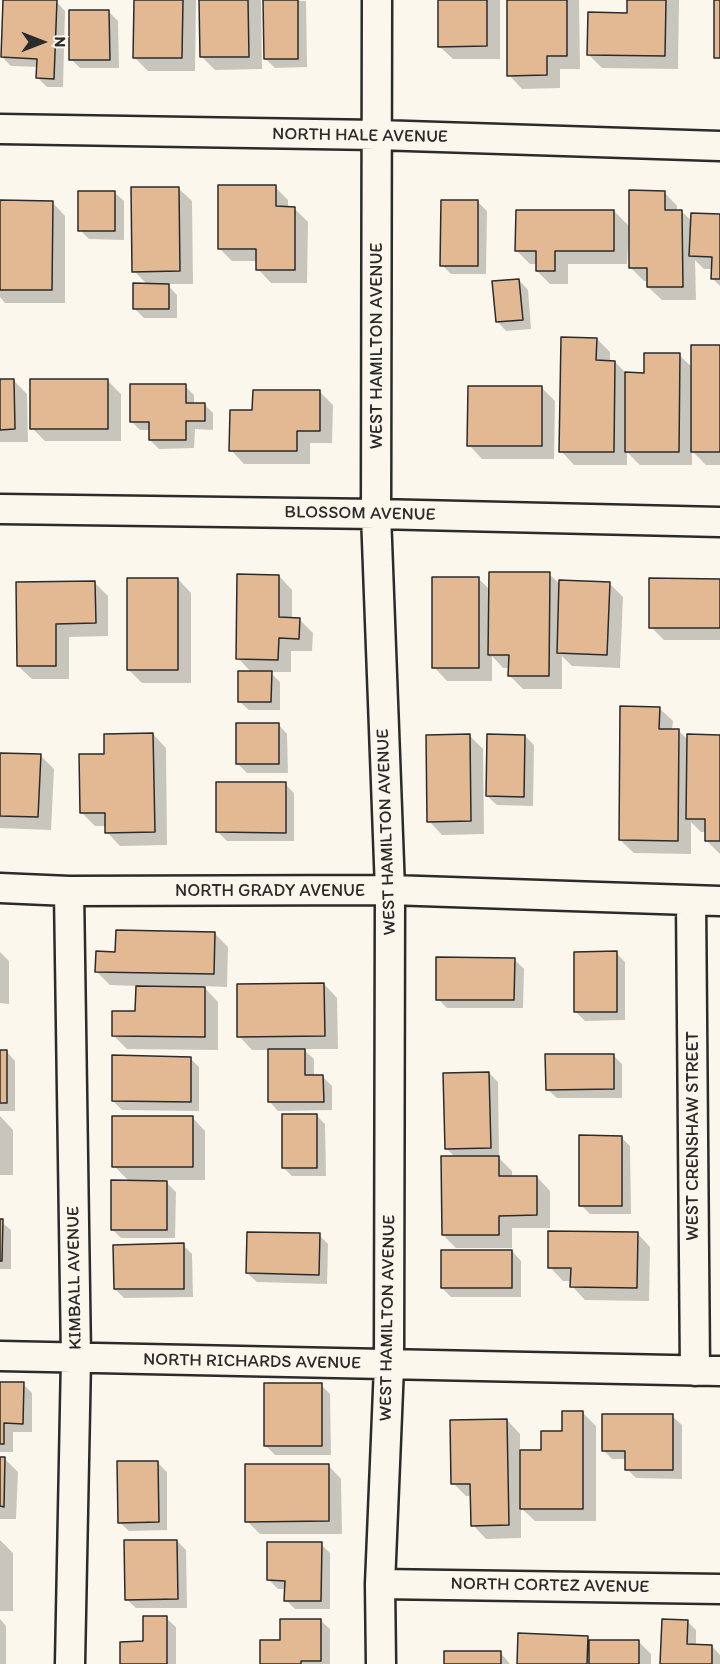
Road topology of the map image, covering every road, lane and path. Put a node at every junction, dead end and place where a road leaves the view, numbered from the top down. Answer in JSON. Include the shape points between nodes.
{"nodes":[{"id":1,"x":377,"y":0,"type":"edge"},
{"id":2,"x":0,"y":129,"type":"edge"},
{"id":3,"x":377,"y":135,"type":"junction"},
{"id":4,"x":720,"y":146,"type":"edge"},
{"id":5,"x":0,"y":509,"type":"edge"},
{"id":6,"x":376,"y":514,"type":"junction"},
{"id":7,"x":720,"y":522,"type":"edge"},
{"id":8,"x":0,"y":888,"type":"edge"},
{"id":9,"x":390,"y":890,"type":"junction"},
{"id":10,"x":69,"y":891,"type":"junction"},
{"id":11,"x":692,"y":901,"type":"junction"},
{"id":12,"x":720,"y":901,"type":"edge"},
{"id":13,"x":0,"y":1356,"type":"edge"},
{"id":14,"x":76,"y":1358,"type":"junction"},
{"id":15,"x":389,"y":1366,"type":"junction"},
{"id":16,"x":707,"y":1371,"type":"edge"},
{"id":17,"x":380,"y":1584,"type":"junction"},
{"id":18,"x":720,"y":1589,"type":"edge"},
{"id":19,"x":70,"y":1664,"type":"edge"},
{"id":20,"x":381,"y":1664,"type":"edge"}],
"edges":[{"from":1,"to":3,"type":"street","name":"WEST HAMILTON AVENUE"},
{"from":2,"to":3,"type":"street","name":"NORTH HALE AVENUE"},
{"from":3,"to":4,"type":"street","name":"NORTH HALE AVENUE"},
{"from":3,"to":6,"type":"street","name":"WEST HAMILTON AVENUE"},
{"from":5,"to":6,"type":"street","name":"BLOSSOM AVENUE"},
{"from":6,"to":7,"type":"street","name":"BLOSSOM AVENUE"},
{"from":6,"to":9,"type":"street","name":"WEST HAMILTON AVENUE"},
{"from":8,"to":10,"type":"street","name":"NORTH GRADY AVENUE"},
{"from":9,"to":10,"type":"street","name":"NORTH GRADY AVENUE"},
{"from":9,"to":11,"type":"street","name":"NORTH GRADY AVENUE"},
{"from":9,"to":15,"type":"street","name":"WEST HAMILTON AVENUE"},
{"from":10,"to":14,"type":"street","name":"KIMBALL AVENUE"},
{"from":11,"to":12,"type":"street","name":"NORTH GRADY AVENUE"},
{"from":11,"to":16,"type":"street","name":"WEST CRENSHAW STREET"},
{"from":13,"to":14,"type":"street","name":"NORTH RICHARDS AVENUE"},
{"from":14,"to":15,"type":"street","name":"NORTH RICHARDS AVENUE"},
{"from":14,"to":19,"type":"street","name":"KIMBALL AVENUE"},
{"from":15,"to":16,"type":"street","name":"NORTH RICHARDS AVENUE"},
{"from":15,"to":17,"type":"street","name":"WEST HAMILTON AVENUE"},
{"from":17,"to":18,"type":"street","name":"NORTH CORTEZ AVENUE"},
{"from":17,"to":20,"type":"street","name":"WEST HAMILTON AVENUE"}]}
